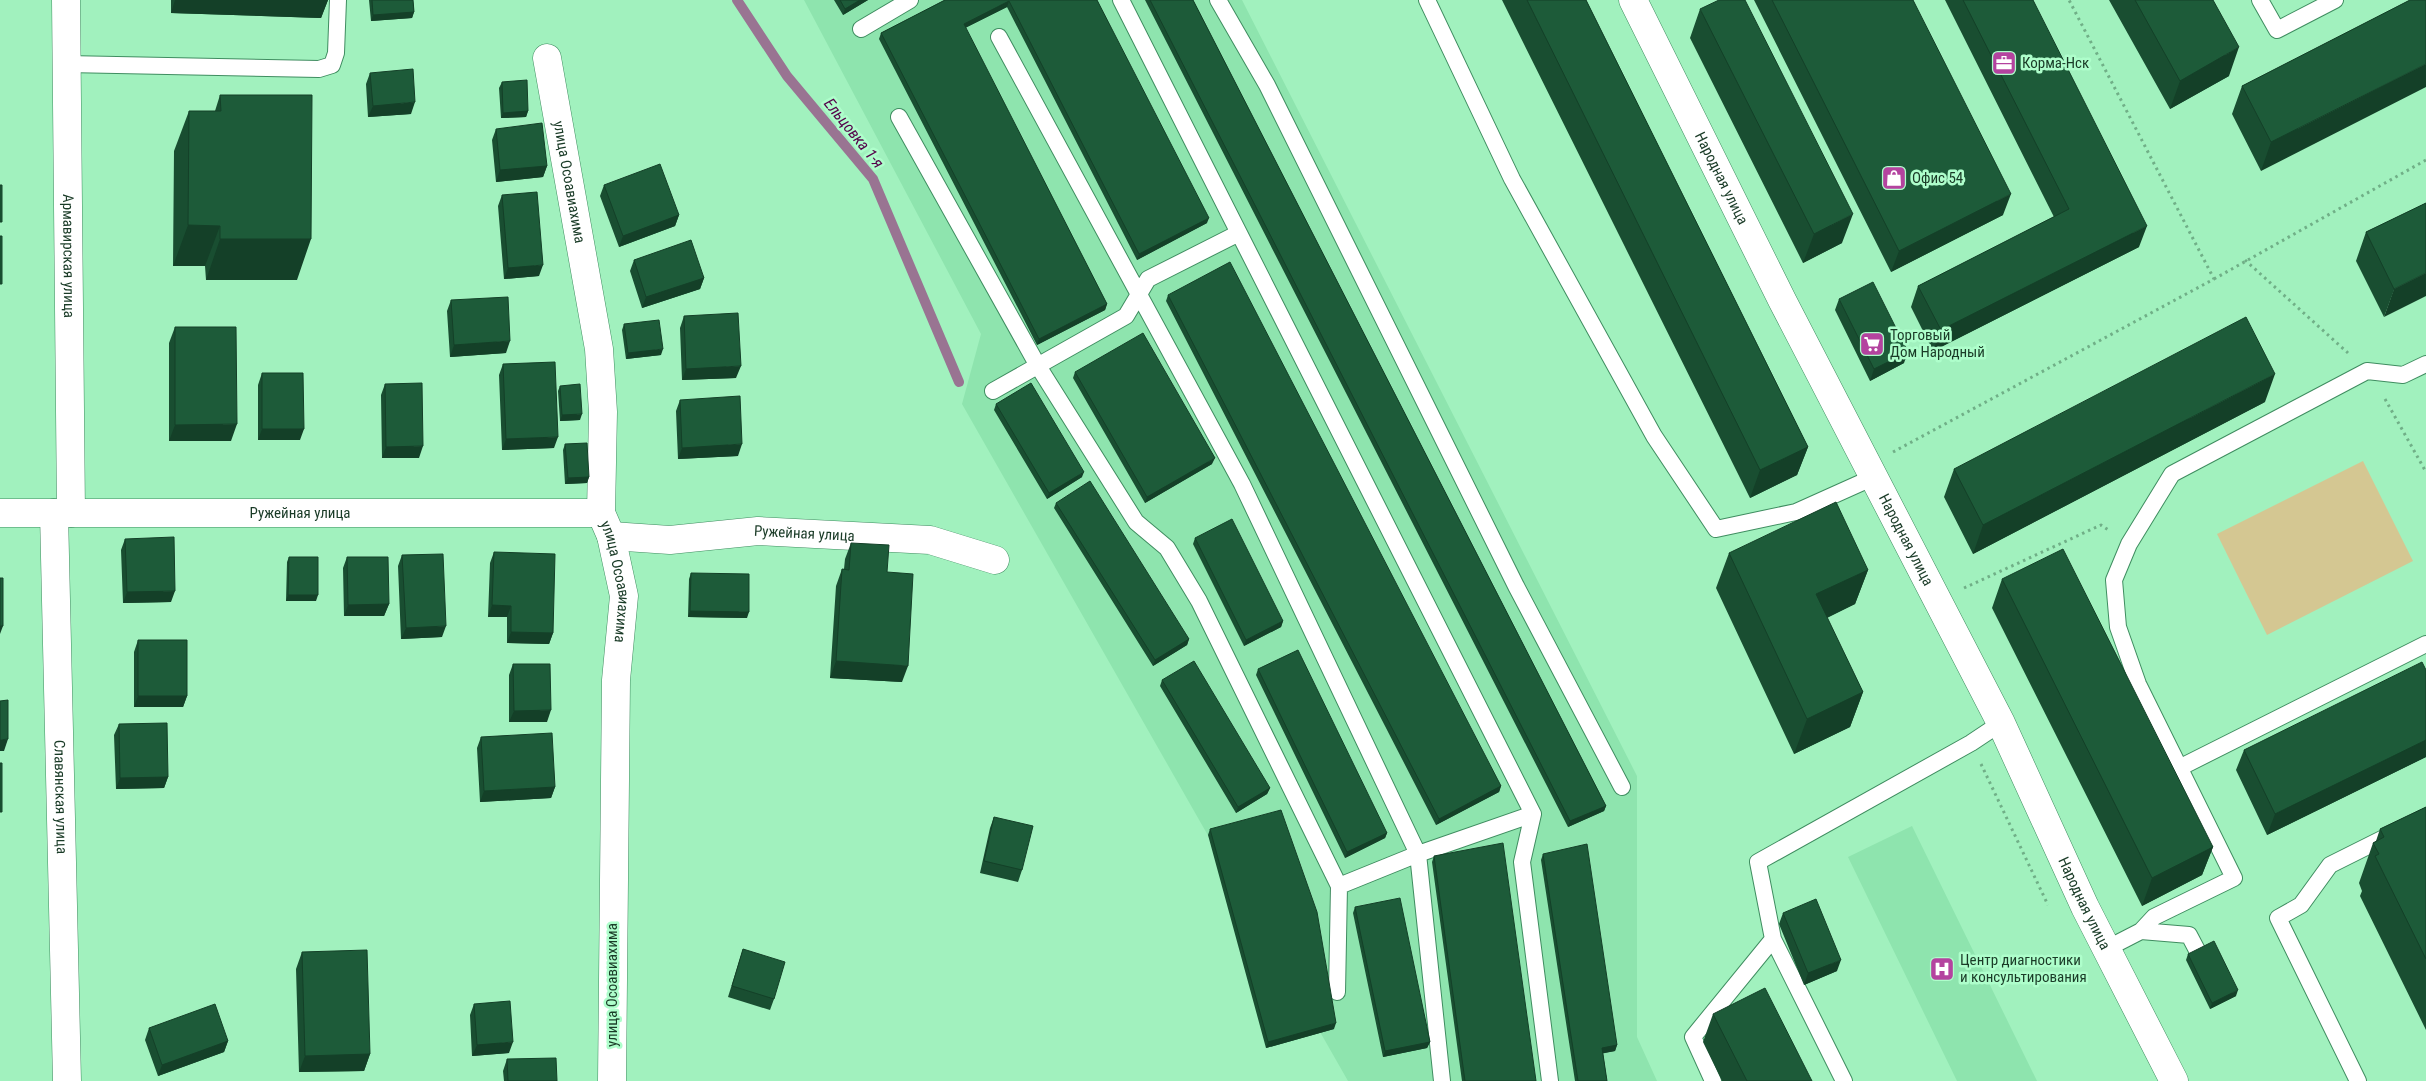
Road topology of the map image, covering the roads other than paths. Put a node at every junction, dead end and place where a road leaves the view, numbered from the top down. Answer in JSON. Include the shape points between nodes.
{"nodes":[{"id":1,"x":66,"y":0,"type":"edge"},
{"id":2,"x":338,"y":0,"type":"edge"},
{"id":3,"x":910,"y":0,"type":"edge"},
{"id":4,"x":1121,"y":0,"type":"edge"},
{"id":5,"x":1218,"y":0,"type":"edge"},
{"id":6,"x":1427,"y":0,"type":"edge"},
{"id":7,"x":1633,"y":0,"type":"edge"},
{"id":8,"x":2260,"y":0,"type":"edge"},
{"id":9,"x":2335,"y":0,"type":"edge"},
{"id":10,"x":861,"y":29,"type":"dead end"},
{"id":11,"x":999,"y":37,"type":"dead end"},
{"id":12,"x":547,"y":58,"type":"dead end"},
{"id":13,"x":66,"y":64,"type":"junction"},
{"id":14,"x":899,"y":116,"type":"dead end"},
{"id":15,"x":1239,"y":233,"type":"junction"},
{"id":16,"x":1139,"y":294,"type":"junction"},
{"id":17,"x":2426,"y":364,"type":"edge"},
{"id":18,"x":1038,"y":366,"type":"junction"},
{"id":19,"x":993,"y":391,"type":"dead end"},
{"id":20,"x":1874,"y":477,"type":"junction"},
{"id":21,"x":0,"y":513,"type":"edge"},
{"id":22,"x":62,"y":513,"type":"junction"},
{"id":23,"x":606,"y":525,"type":"junction"},
{"id":24,"x":994,"y":560,"type":"dead end"},
{"id":25,"x":2426,"y":644,"type":"edge"},
{"id":26,"x":2001,"y":723,"type":"junction"},
{"id":27,"x":2179,"y":768,"type":"junction"},
{"id":28,"x":1622,"y":787,"type":"dead end"},
{"id":29,"x":1533,"y":814,"type":"junction"},
{"id":30,"x":2426,"y":817,"type":"edge"},
{"id":31,"x":1418,"y":854,"type":"junction"},
{"id":32,"x":1339,"y":886,"type":"junction"},
{"id":33,"x":2142,"y":932,"type":"junction"},
{"id":34,"x":1773,"y":939,"type":"junction"},
{"id":35,"x":2106,"y":949,"type":"junction"},
{"id":36,"x":2199,"y":954,"type":"edge"},
{"id":37,"x":1337,"y":992,"type":"dead end"},
{"id":38,"x":67,"y":1081,"type":"edge"},
{"id":39,"x":612,"y":1081,"type":"edge"},
{"id":40,"x":1442,"y":1081,"type":"edge"},
{"id":41,"x":1550,"y":1081,"type":"edge"},
{"id":42,"x":1713,"y":1081,"type":"edge"},
{"id":43,"x":1844,"y":1081,"type":"edge"},
{"id":44,"x":2174,"y":1081,"type":"edge"},
{"id":45,"x":2358,"y":1081,"type":"edge"}],
"edges":[{"from":1,"to":13,"type":"street","name":"Армавирская улица"},
{"from":2,"to":13,"type":"lane","via":[[336,54],[332,65],[319,69]]},
{"from":3,"to":10,"type":"lane"},
{"from":4,"to":15,"type":"lane"},
{"from":5,"to":28,"type":"lane","via":[[1267,85],[1516,586]]},
{"from":6,"to":20,"type":"lane","via":[[1512,179],[1654,436],[1716,528],[1796,512]]},
{"from":7,"to":20,"type":"street","name":"Народная улица"},
{"from":8,"to":9,"type":"lane","via":[[2276,30]]},
{"from":11,"to":16,"type":"lane"},
{"from":12,"to":23,"type":"street","name":"улица Осоавиахима","via":[[599,349]]},
{"from":13,"to":22,"type":"street","name":"Армавирская улица"},
{"from":14,"to":18,"type":"lane"},
{"from":15,"to":16,"type":"lane","via":[[1148,279]]},
{"from":15,"to":29,"type":"lane"},
{"from":16,"to":18,"type":"lane","via":[[1126,316]]},
{"from":16,"to":31,"type":"lane","via":[[1242,484]]},
{"from":17,"to":27,"type":"lane","via":[[2403,375],[2367,371],[2172,474],[2129,544],[2114,580],[2118,627],[2138,684]]},
{"from":18,"to":19,"type":"lane"},
{"from":18,"to":32,"type":"lane","via":[[1136,522],[1167,548],[1199,601]]},
{"from":20,"to":26,"type":"street","name":"Народная улица"},
{"from":21,"to":22,"type":"street","name":"Ружейная улица"},
{"from":22,"to":23,"type":"street","name":"Ружейная улица"},
{"from":22,"to":38,"type":"street","name":"Славянская улица"},
{"from":23,"to":24,"type":"street","name":"Ружейная улица","via":[[670,540],[758,531],[930,540]]},
{"from":23,"to":39,"type":"street","name":"улица Осоавиахима","via":[[624,596],[616,680]]},
{"from":25,"to":27,"type":"lane"},
{"from":26,"to":34,"type":"lane","via":[[1758,862]]},
{"from":26,"to":35,"type":"street","name":"Народная улица"},
{"from":27,"to":33,"type":"lane","via":[[2234,878],[2154,916]]},
{"from":29,"to":31,"type":"lane"},
{"from":29,"to":41,"type":"lane","via":[[1522,862]]},
{"from":30,"to":45,"type":"lane","via":[[2330,865],[2302,905],[2278,918]]},
{"from":31,"to":32,"type":"lane"},
{"from":31,"to":40,"type":"lane"},
{"from":32,"to":37,"type":"lane"},
{"from":33,"to":35,"type":"lane"},
{"from":33,"to":36,"type":"lane","via":[[2189,935]]},
{"from":34,"to":42,"type":"lane","via":[[1692,1037]]},
{"from":34,"to":43,"type":"lane"},
{"from":35,"to":44,"type":"street","name":"Народная улица"}]}
